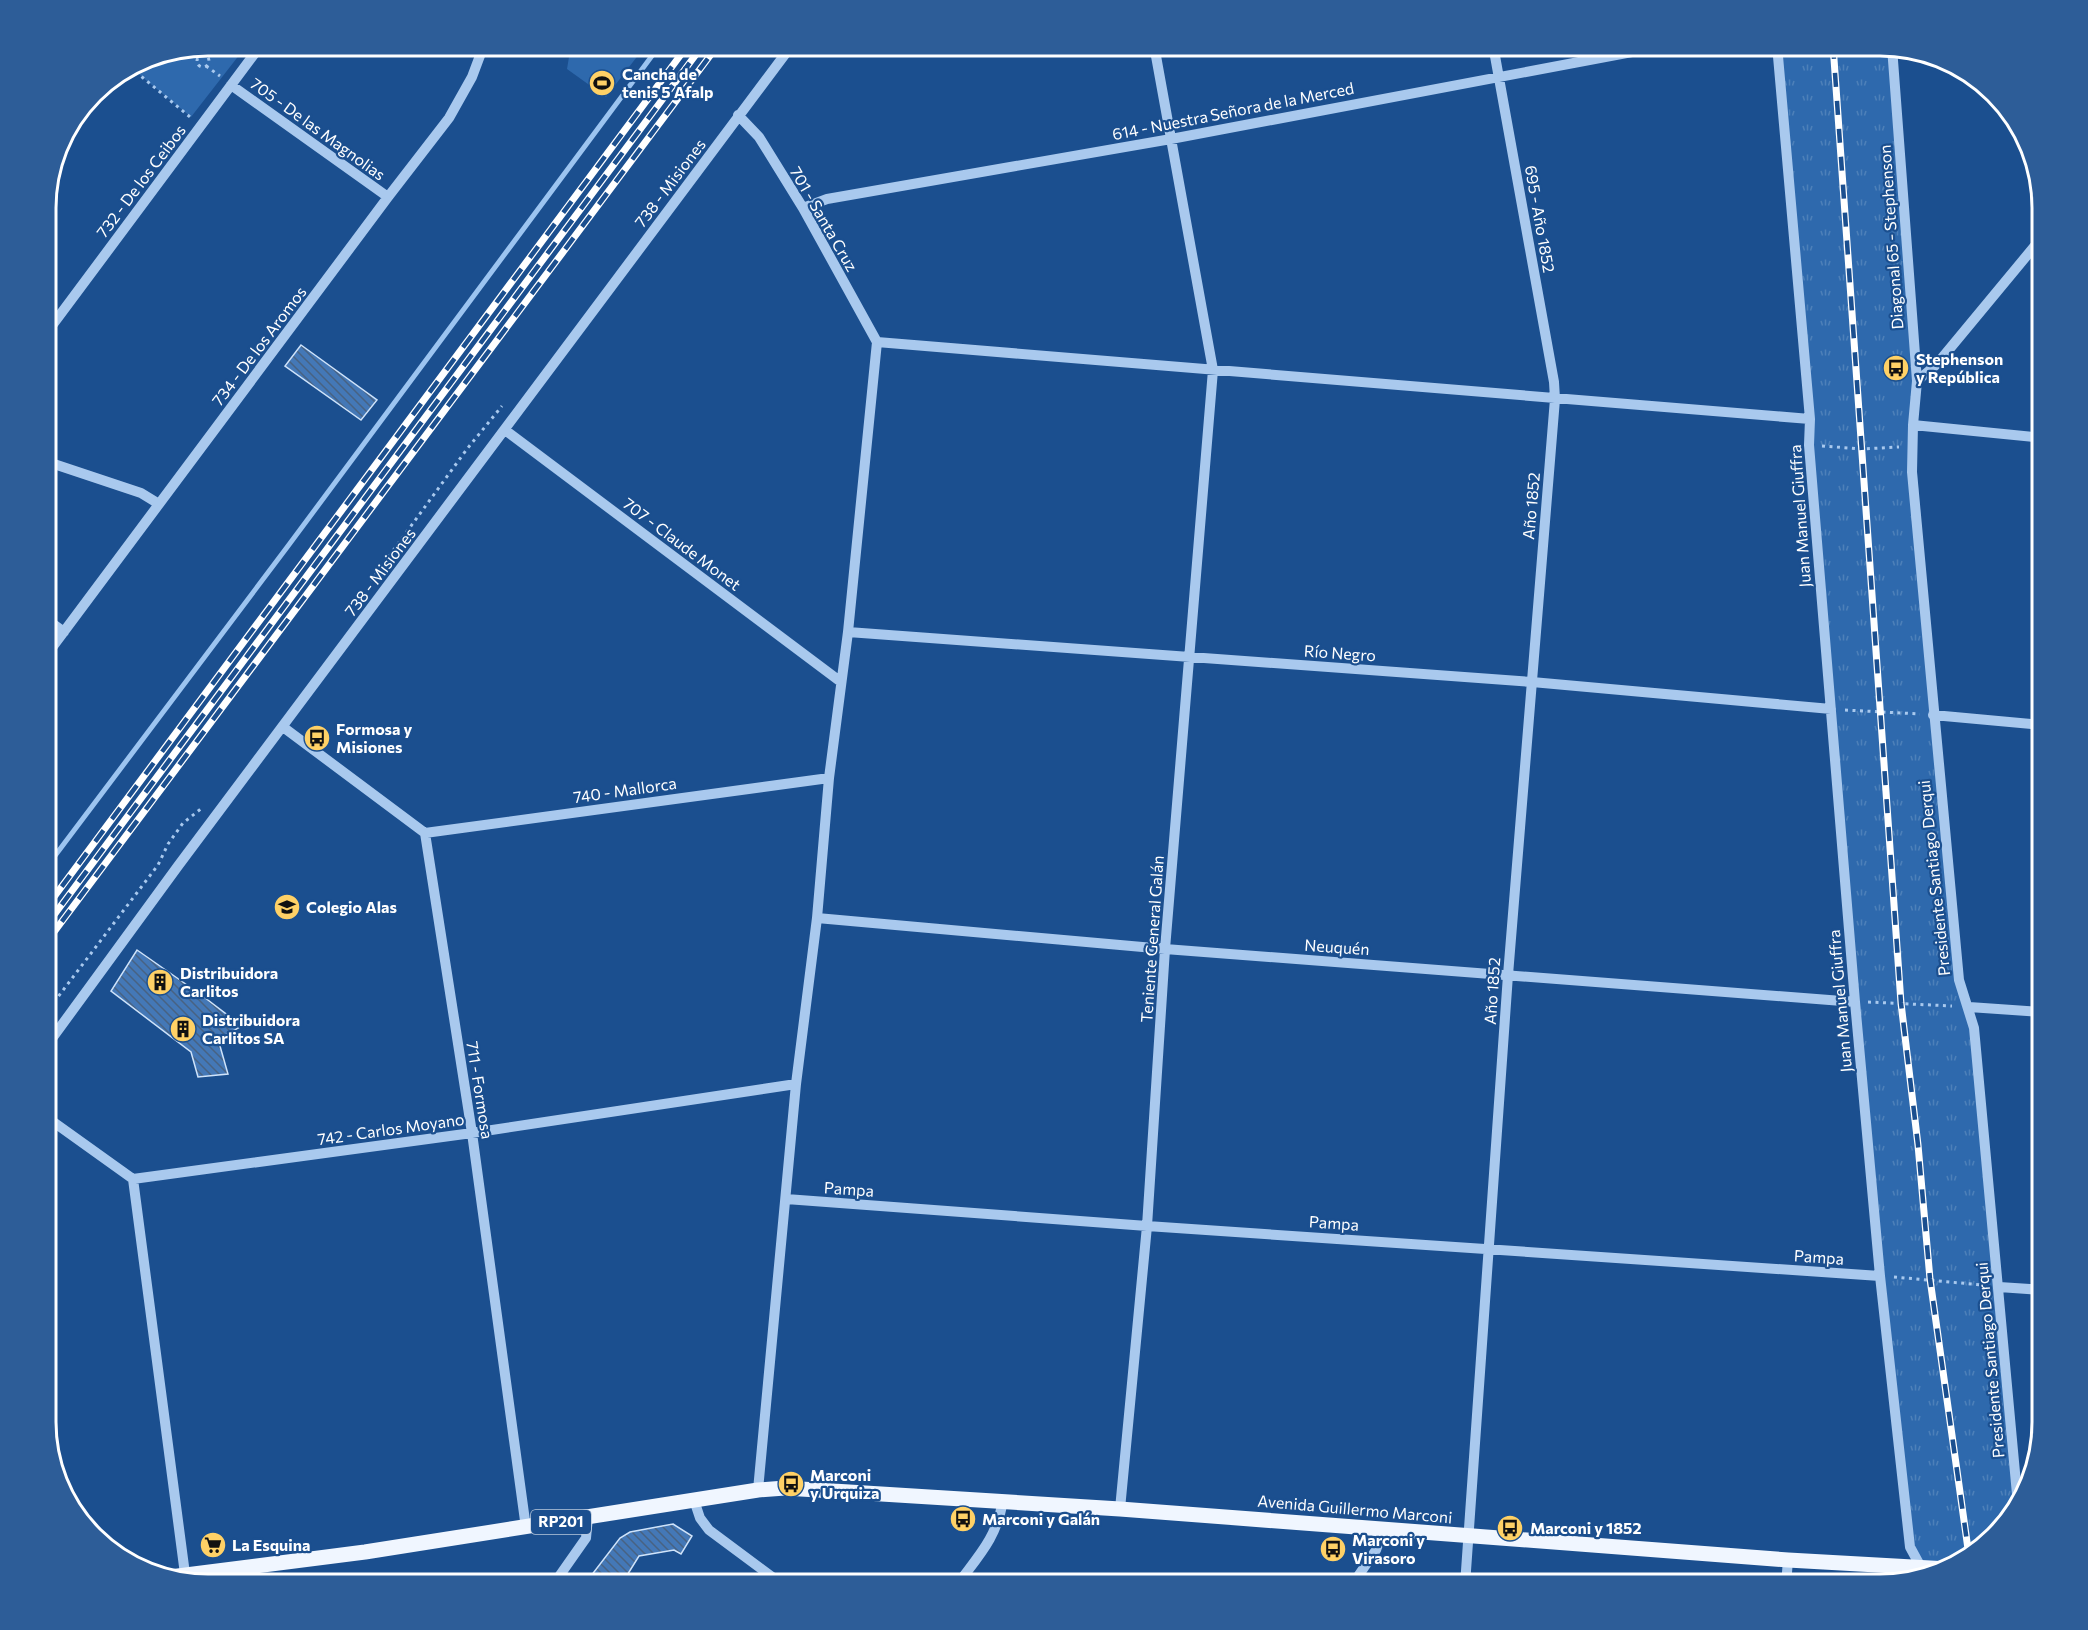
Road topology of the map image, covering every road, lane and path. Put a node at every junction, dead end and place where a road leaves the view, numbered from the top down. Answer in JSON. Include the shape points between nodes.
{"nodes":[{"id":1,"x":199,"y":56,"type":"edge"},
{"id":2,"x":207,"y":56,"type":"edge"},
{"id":3,"x":253,"y":56,"type":"edge"},
{"id":4,"x":480,"y":56,"type":"edge"},
{"id":5,"x":784,"y":56,"type":"edge"},
{"id":6,"x":1156,"y":56,"type":"edge"},
{"id":7,"x":1495,"y":56,"type":"edge"},
{"id":8,"x":1611,"y":56,"type":"edge"},
{"id":9,"x":1778,"y":56,"type":"edge"},
{"id":10,"x":1893,"y":57,"type":"edge"},
{"id":11,"x":136,"y":73,"type":"edge"},
{"id":12,"x":1500,"y":77,"type":"junction"},
{"id":13,"x":231,"y":84,"type":"junction"},
{"id":14,"x":738,"y":115,"type":"junction"},
{"id":15,"x":200,"y":126,"type":"junction"},
{"id":16,"x":1171,"y":139,"type":"junction"},
{"id":17,"x":388,"y":197,"type":"junction"},
{"id":18,"x":803,"y":208,"type":"junction"},
{"id":19,"x":2032,"y":249,"type":"edge"},
{"id":20,"x":56,"y":320,"type":"edge"},
{"id":21,"x":878,"y":342,"type":"junction"},
{"id":22,"x":1213,"y":370,"type":"junction"},
{"id":23,"x":1917,"y":381,"type":"junction"},
{"id":24,"x":1555,"y":399,"type":"junction"},
{"id":25,"x":1810,"y":419,"type":"junction"},
{"id":26,"x":1912,"y":425,"type":"junction"},
{"id":27,"x":505,"y":430,"type":"junction"},
{"id":28,"x":2032,"y":437,"type":"edge"},
{"id":29,"x":1809,"y":445,"type":"junction"},
{"id":30,"x":1913,"y":447,"type":"junction"},
{"id":31,"x":56,"y":465,"type":"edge"},
{"id":32,"x":159,"y":504,"type":"junction"},
{"id":33,"x":56,"y":626,"type":"edge"},
{"id":34,"x":64,"y":632,"type":"junction"},
{"id":35,"x":848,"y":632,"type":"junction"},
{"id":36,"x":56,"y":643,"type":"edge"},
{"id":37,"x":1188,"y":657,"type":"junction"},
{"id":38,"x":841,"y":682,"type":"junction"},
{"id":39,"x":1532,"y":682,"type":"junction"},
{"id":40,"x":1831,"y":709,"type":"junction"},
{"id":41,"x":1933,"y":715,"type":"junction"},
{"id":42,"x":2032,"y":724,"type":"edge"},
{"id":43,"x":283,"y":727,"type":"junction"},
{"id":44,"x":829,"y":778,"type":"junction"},
{"id":45,"x":425,"y":833,"type":"junction"},
{"id":46,"x":817,"y":918,"type":"junction"},
{"id":47,"x":1165,"y":949,"type":"junction"},
{"id":48,"x":1508,"y":975,"type":"junction"},
{"id":49,"x":1855,"y":1002,"type":"junction"},
{"id":50,"x":1969,"y":1007,"type":"junction"},
{"id":51,"x":2032,"y":1011,"type":"edge"},
{"id":52,"x":56,"y":1033,"type":"edge"},
{"id":53,"x":796,"y":1084,"type":"junction"},
{"id":54,"x":56,"y":1124,"type":"edge"},
{"id":55,"x":472,"y":1133,"type":"junction"},
{"id":56,"x":133,"y":1179,"type":"junction"},
{"id":57,"x":786,"y":1199,"type":"junction"},
{"id":58,"x":1147,"y":1226,"type":"junction"},
{"id":59,"x":1490,"y":1248,"type":"junction"},
{"id":60,"x":1880,"y":1276,"type":"junction"},
{"id":61,"x":1999,"y":1287,"type":"junction"},
{"id":62,"x":2032,"y":1289,"type":"edge"},
{"id":63,"x":758,"y":1490,"type":"junction"},
{"id":64,"x":2017,"y":1490,"type":"edge"},
{"id":65,"x":694,"y":1500,"type":"junction"},
{"id":66,"x":1003,"y":1502,"type":"junction"},
{"id":67,"x":1120,"y":1509,"type":"junction"},
{"id":68,"x":588,"y":1517,"type":"junction"},
{"id":69,"x":526,"y":1528,"type":"junction"},
{"id":70,"x":1383,"y":1530,"type":"junction"},
{"id":71,"x":1469,"y":1537,"type":"junction"},
{"id":72,"x":1788,"y":1560,"type":"junction"},
{"id":73,"x":1922,"y":1568,"type":"edge"},
{"id":74,"x":228,"y":1570,"type":"junction"},
{"id":75,"x":1911,"y":1571,"type":"edge"},
{"id":76,"x":185,"y":1573,"type":"edge"},
{"id":77,"x":191,"y":1573,"type":"edge"},
{"id":78,"x":233,"y":1574,"type":"edge"},
{"id":79,"x":561,"y":1574,"type":"edge"},
{"id":80,"x":768,"y":1574,"type":"edge"},
{"id":81,"x":965,"y":1574,"type":"edge"},
{"id":82,"x":1360,"y":1574,"type":"edge"},
{"id":83,"x":1467,"y":1574,"type":"edge"},
{"id":84,"x":1787,"y":1574,"type":"edge"}],
"edges":[{"from":1,"to":2,"type":"path","via":[[198,66],[202,67],[208,65]]},
{"from":3,"to":13,"type":"street","name":"732 - De los Ceibos"},
{"from":4,"to":17,"type":"street","name":"734 - De los Aromos","via":[[449,118]]},
{"from":5,"to":14,"type":"street","name":"738 - Misiones"},
{"from":6,"to":16,"type":"street","name":"Teniente General Galán"},
{"from":7,"to":12,"type":"street","name":"695 - Año 1852"},
{"from":8,"to":12,"type":"street","name":"614 - Nuestra Señora de la Merced"},
{"from":9,"to":25,"type":"street"},
{"from":10,"to":23,"type":"street","name":"Diagonal 65 - Stephenson"},
{"from":11,"to":15,"type":"path"},
{"from":12,"to":16,"type":"street","name":"614 - Nuestra Señora de la Merced"},
{"from":12,"to":24,"type":"street","name":"695 - Año 1852"},
{"from":13,"to":15,"type":"street","name":"732 - De los Ceibos"},
{"from":13,"to":17,"type":"street","name":"705 - De las Magnolias"},
{"from":14,"to":18,"type":"street","name":"701 - Santa Cruz","via":[[759,137]]},
{"from":14,"to":27,"type":"street","name":"738 - Misiones"},
{"from":15,"to":20,"type":"street","name":"732 - De los Ceibos"},
{"from":16,"to":18,"type":"street","name":"614 - Nuestra Señora de la Merced","via":[[828,199]]},
{"from":16,"to":22,"type":"street","name":"Teniente General Galán"},
{"from":17,"to":32,"type":"street","name":"734 - De los Aromos"},
{"from":18,"to":21,"type":"street","name":"701 - Santa Cruz"},
{"from":19,"to":23,"type":"street","via":[[1937,364]]},
{"from":21,"to":22,"type":"street"},
{"from":21,"to":35,"type":"street"},
{"from":22,"to":24,"type":"street"},
{"from":22,"to":37,"type":"street","name":"Teniente General Galán"},
{"from":23,"to":26,"type":"street","name":"Diagonal 65 - Stephenson"},
{"from":24,"to":25,"type":"street"},
{"from":24,"to":39,"type":"street","name":"Año 1852"},
{"from":25,"to":29,"type":"street","name":"Juan Manuel Giuffra"},
{"from":26,"to":28,"type":"street"},
{"from":26,"to":30,"type":"street","name":"Presidente Santiago Derqui"},
{"from":27,"to":38,"type":"street","name":"707 - Claude Monet"},
{"from":27,"to":43,"type":"street","name":"738 - Misiones"},
{"from":29,"to":30,"type":"path"},
{"from":29,"to":40,"type":"street","name":"Juan Manuel Giuffra"},
{"from":30,"to":41,"type":"street","name":"Presidente Santiago Derqui"},
{"from":31,"to":32,"type":"street","via":[[141,493]]},
{"from":32,"to":34,"type":"street","name":"734 - De los Aromos"},
{"from":33,"to":34,"type":"street"},
{"from":34,"to":36,"type":"street","name":"734 - De los Aromos"},
{"from":35,"to":37,"type":"street","name":"Río Negro"},
{"from":35,"to":38,"type":"street"},
{"from":37,"to":39,"type":"street","name":"Río Negro"},
{"from":37,"to":47,"type":"street","name":"Teniente General Galán"},
{"from":38,"to":44,"type":"street"},
{"from":39,"to":40,"type":"street","name":"Río Negro"},
{"from":39,"to":48,"type":"street","name":"Año 1852"},
{"from":40,"to":41,"type":"path"},
{"from":40,"to":49,"type":"street","name":"Juan Manuel Giuffra"},
{"from":41,"to":42,"type":"street"},
{"from":41,"to":50,"type":"street","name":"Presidente Santiago Derqui","via":[[1959,980]]},
{"from":43,"to":45,"type":"street"},
{"from":43,"to":52,"type":"street","name":"738 - Misiones"},
{"from":44,"to":45,"type":"street","name":"740 - Mallorca"},
{"from":44,"to":46,"type":"street"},
{"from":45,"to":55,"type":"street","name":"711 - Formosa"},
{"from":46,"to":47,"type":"street","name":"Neuquén"},
{"from":46,"to":53,"type":"street"},
{"from":47,"to":48,"type":"street","name":"Neuquén"},
{"from":47,"to":58,"type":"street","name":"Teniente General Galán"},
{"from":48,"to":49,"type":"street","name":"Neuquén"},
{"from":48,"to":59,"type":"street","name":"Año 1852"},
{"from":49,"to":50,"type":"path"},
{"from":49,"to":60,"type":"street","name":"Juan Manuel Giuffra"},
{"from":50,"to":51,"type":"street"},
{"from":50,"to":61,"type":"street","name":"Presidente Santiago Derqui"},
{"from":53,"to":55,"type":"street","name":"742 - Carlos Moyano"},
{"from":53,"to":57,"type":"street"},
{"from":54,"to":56,"type":"street"},
{"from":55,"to":56,"type":"street","name":"742 - Carlos Moyano"},
{"from":55,"to":69,"type":"street","name":"711 - Formosa"},
{"from":56,"to":76,"type":"street"},
{"from":57,"to":58,"type":"street","name":"Pampa"},
{"from":57,"to":63,"type":"street"},
{"from":58,"to":59,"type":"street","name":"Pampa"},
{"from":58,"to":67,"type":"street","name":"Teniente General Galán"},
{"from":59,"to":60,"type":"street","name":"Pampa"},
{"from":59,"to":71,"type":"street","name":"Año 1852"},
{"from":60,"to":61,"type":"path"},
{"from":60,"to":73,"type":"street","name":"Juan Manuel Giuffra","via":[[1910,1547]]},
{"from":61,"to":62,"type":"street"},
{"from":61,"to":64,"type":"street","name":"Presidente Santiago Derqui"},
{"from":63,"to":65,"type":"main road","number":"RP201"},
{"from":63,"to":66,"type":"main road","name":"Avenida Guillermo Marconi","number":"RP201","via":[[785,1488]]},
{"from":65,"to":68,"type":"main road","number":"RP201"},
{"from":65,"to":80,"type":"street","via":[[709,1530]]},
{"from":66,"to":67,"type":"main road","name":"Avenida Guillermo Marconi","number":"RP201"},
{"from":66,"to":81,"type":"street","via":[[993,1537]]},
{"from":67,"to":70,"type":"main road","name":"Avenida Guillermo Marconi","number":"RP201"},
{"from":68,"to":69,"type":"main road","number":"RP201"},
{"from":68,"to":79,"type":"street","via":[[586,1538]]},
{"from":69,"to":74,"type":"main road","number":"RP201"},
{"from":70,"to":71,"type":"main road","name":"Avenida Guillermo Marconi","number":"RP201"},
{"from":70,"to":82,"type":"street","via":[[1376,1550]]},
{"from":71,"to":72,"type":"main road","name":"Avenida Guillermo Marconi","number":"RP201"},
{"from":71,"to":83,"type":"street","name":"Año 1852"},
{"from":72,"to":75,"type":"main road","name":"Avenida Guillermo Marconi","number":"RP201"},
{"from":72,"to":84,"type":"street"},
{"from":74,"to":77,"type":"main road","number":"RP201"},
{"from":74,"to":78,"type":"street"}]}
